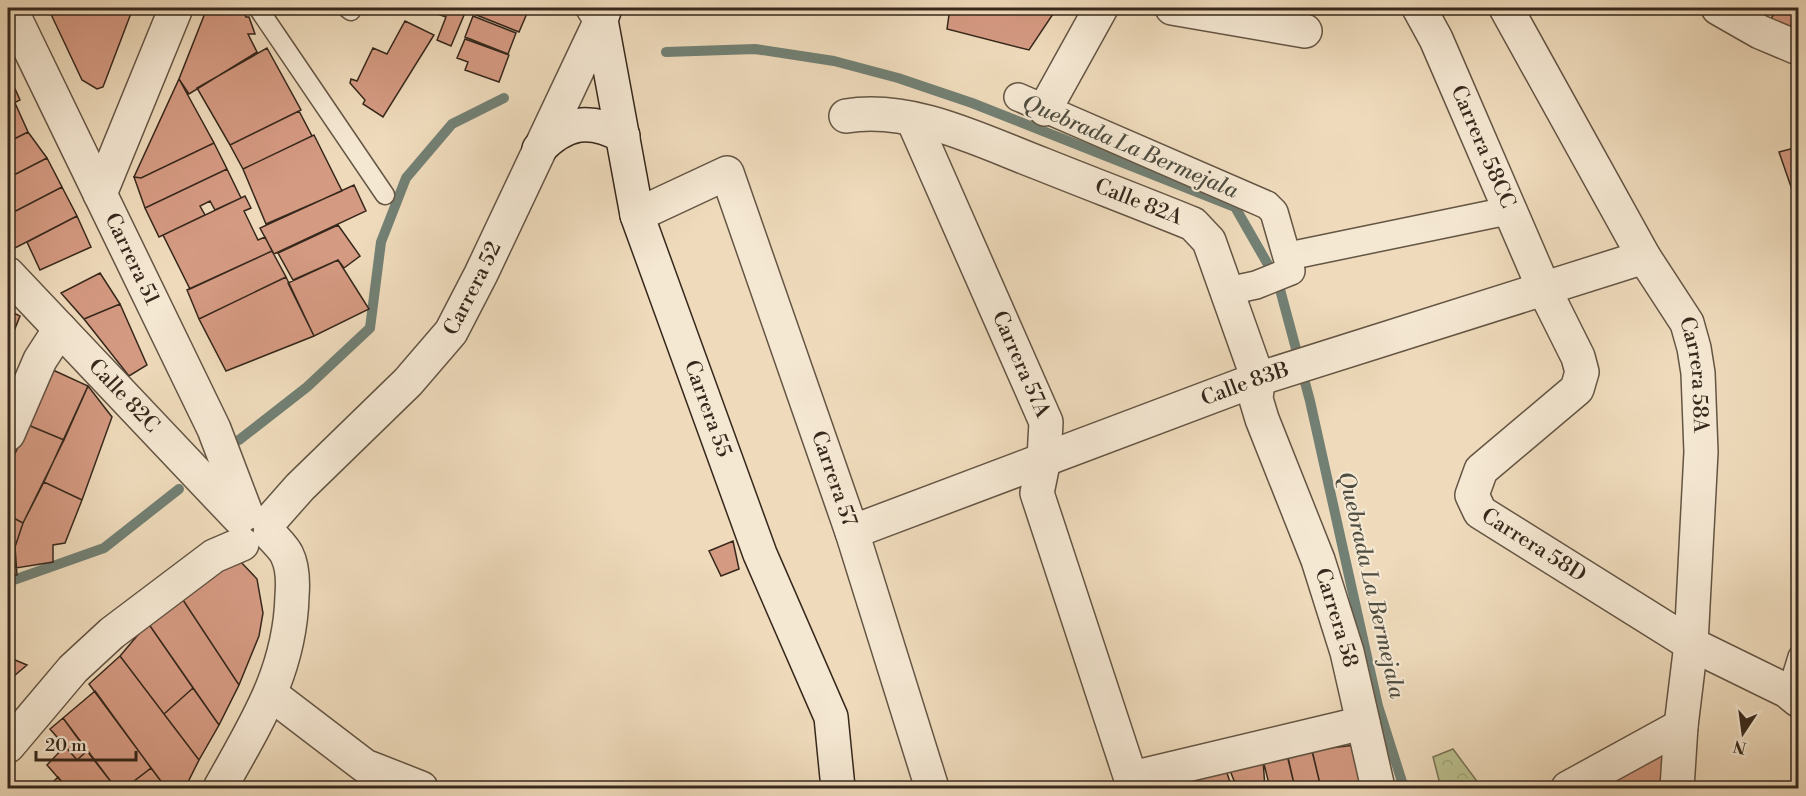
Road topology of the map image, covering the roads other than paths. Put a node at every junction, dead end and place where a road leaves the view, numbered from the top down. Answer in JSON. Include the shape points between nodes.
{"nodes":[{"id":1,"x":10,"y":8,"type":"edge"},
{"id":2,"x":176,"y":8,"type":"edge"},
{"id":3,"x":258,"y":8,"type":"edge"},
{"id":4,"x":1101,"y":8,"type":"edge"},
{"id":5,"x":1172,"y":8,"type":"edge"},
{"id":6,"x":1419,"y":8,"type":"edge"},
{"id":7,"x":1506,"y":8,"type":"edge"},
{"id":8,"x":1718,"y":8,"type":"edge"},
{"id":9,"x":600,"y":12,"type":"edge"},
{"id":10,"x":1305,"y":31,"type":"dead end"},
{"id":11,"x":1798,"y":48,"type":"edge"},
{"id":12,"x":1032,"y":103,"type":"joint"},
{"id":13,"x":846,"y":116,"type":"dead end"},
{"id":14,"x":913,"y":120,"type":"junction"},
{"id":15,"x":623,"y":136,"type":"junction"},
{"id":16,"x":540,"y":149,"type":"junction"},
{"id":17,"x":100,"y":194,"type":"junction"},
{"id":18,"x":386,"y":195,"type":"dead end"},
{"id":19,"x":1512,"y":210,"type":"junction"},
{"id":20,"x":637,"y":215,"type":"junction"},
{"id":21,"x":1644,"y":257,"type":"junction"},
{"id":22,"x":1290,"y":264,"type":"junction"},
{"id":23,"x":8,"y":274,"type":"edge"},
{"id":24,"x":1544,"y":289,"type":"junction"},
{"id":25,"x":1228,"y":291,"type":"junction"},
{"id":26,"x":60,"y":329,"type":"junction"},
{"id":27,"x":1258,"y":379,"type":"junction"},
{"id":28,"x":8,"y":434,"type":"edge"},
{"id":29,"x":1275,"y":454,"type":"joint"},
{"id":30,"x":1044,"y":459,"type":"junction"},
{"id":31,"x":253,"y":526,"type":"junction"},
{"id":32,"x":852,"y":531,"type":"junction"},
{"id":33,"x":1691,"y":644,"type":"junction"},
{"id":34,"x":1798,"y":655,"type":"edge"},
{"id":35,"x":272,"y":694,"type":"junction"},
{"id":36,"x":1793,"y":696,"type":"edge"},
{"id":37,"x":1363,"y":723,"type":"junction"},
{"id":38,"x":1681,"y":726,"type":"junction"},
{"id":39,"x":8,"y":746,"type":"edge"},
{"id":40,"x":1133,"y":783,"type":"edge"},
{"id":41,"x":220,"y":789,"type":"edge"},
{"id":42,"x":421,"y":789,"type":"edge"},
{"id":43,"x":838,"y":789,"type":"edge"},
{"id":44,"x":932,"y":789,"type":"edge"},
{"id":45,"x":1378,"y":789,"type":"edge"},
{"id":46,"x":1568,"y":789,"type":"edge"},
{"id":47,"x":1677,"y":789,"type":"edge"}],
"edges":[{"from":1,"to":17,"type":"street","name":"Carrera 51"},
{"from":2,"to":17,"type":"street"},
{"from":3,"to":18,"type":"lane"},
{"from":4,"to":12,"type":"street"},
{"from":5,"to":10,"type":"street"},
{"from":6,"to":19,"type":"street","name":"Carrera 58CC"},
{"from":7,"to":21,"type":"street","name":"Carrera 58A"},
{"from":8,"to":11,"type":"street"},
{"from":9,"to":15,"type":"street","name":"Carrera 55"},
{"from":9,"to":16,"type":"street","name":"Carrera 52"},
{"from":12,"to":22,"type":"street","via":[[1267,205],[1274,212]]},
{"from":13,"to":14,"type":"street","name":"Calle 82A","via":[[870,112]]},
{"from":14,"to":25,"type":"street","name":"Calle 82A","via":[[962,134],[1193,224],[1209,241]]},
{"from":14,"to":30,"type":"street","name":"Carrera 57A","via":[[1046,422]]},
{"from":15,"to":16,"type":"street","via":[[588,124],[561,131]]},
{"from":15,"to":20,"type":"street","name":"Carrera 55"},
{"from":16,"to":31,"type":"street","name":"Carrera 52","via":[[451,332],[408,382],[300,487]]},
{"from":17,"to":31,"type":"street","name":"Carrera 51","via":[[214,429]]},
{"from":19,"to":22,"type":"street"},
{"from":19,"to":24,"type":"street","name":"Carrera 58CC"},
{"from":20,"to":32,"type":"street","name":"Carrera 57","via":[[727,173]]},
{"from":20,"to":43,"type":"street","name":"Carrera 55","via":[[760,554],[831,717]]},
{"from":21,"to":24,"type":"street","name":"Calle 83B"},
{"from":21,"to":33,"type":"street","name":"Carrera 58A","via":[[1687,323],[1698,373],[1701,452]]},
{"from":22,"to":25,"type":"street","via":[[1262,283]]},
{"from":23,"to":26,"type":"street","name":"Calle 82C"},
{"from":24,"to":27,"type":"street","name":"Calle 83B"},
{"from":24,"to":33,"type":"street","name":"Carrera 58D","via":[[1578,357],[1582,372],[1577,389],[1481,470],[1472,495],[1480,512]]},
{"from":25,"to":27,"type":"street","name":"Calle 82A"},
{"from":26,"to":28,"type":"street","via":[[40,360]]},
{"from":26,"to":31,"type":"street","name":"Calle 82C"},
{"from":27,"to":29,"type":"street","name":"Calle 82A","via":[[1256,399]]},
{"from":27,"to":30,"type":"street","name":"Calle 83B"},
{"from":29,"to":37,"type":"street","name":"Carrera 58","via":[[1318,560],[1347,652]]},
{"from":30,"to":32,"type":"street","name":"Calle 83B"},
{"from":30,"to":40,"type":"street","name":"Carrera 57A","via":[[1037,493]]},
{"from":31,"to":35,"type":"street","via":[[287,555],[293,579],[292,612]]},
{"from":31,"to":39,"type":"street","via":[[112,633],[73,669]]},
{"from":32,"to":44,"type":"street","name":"Carrera 57"},
{"from":33,"to":36,"type":"street","name":"Carrera 58D"},
{"from":33,"to":38,"type":"street","name":"Carrera 58A"},
{"from":34,"to":36,"type":"lane"},
{"from":35,"to":41,"type":"street"},
{"from":35,"to":42,"type":"street","via":[[365,766]]},
{"from":37,"to":40,"type":"street"},
{"from":37,"to":45,"type":"street","name":"Carrera 58"},
{"from":38,"to":46,"type":"street"},
{"from":38,"to":47,"type":"street","name":"Carrera 58A"}]}
